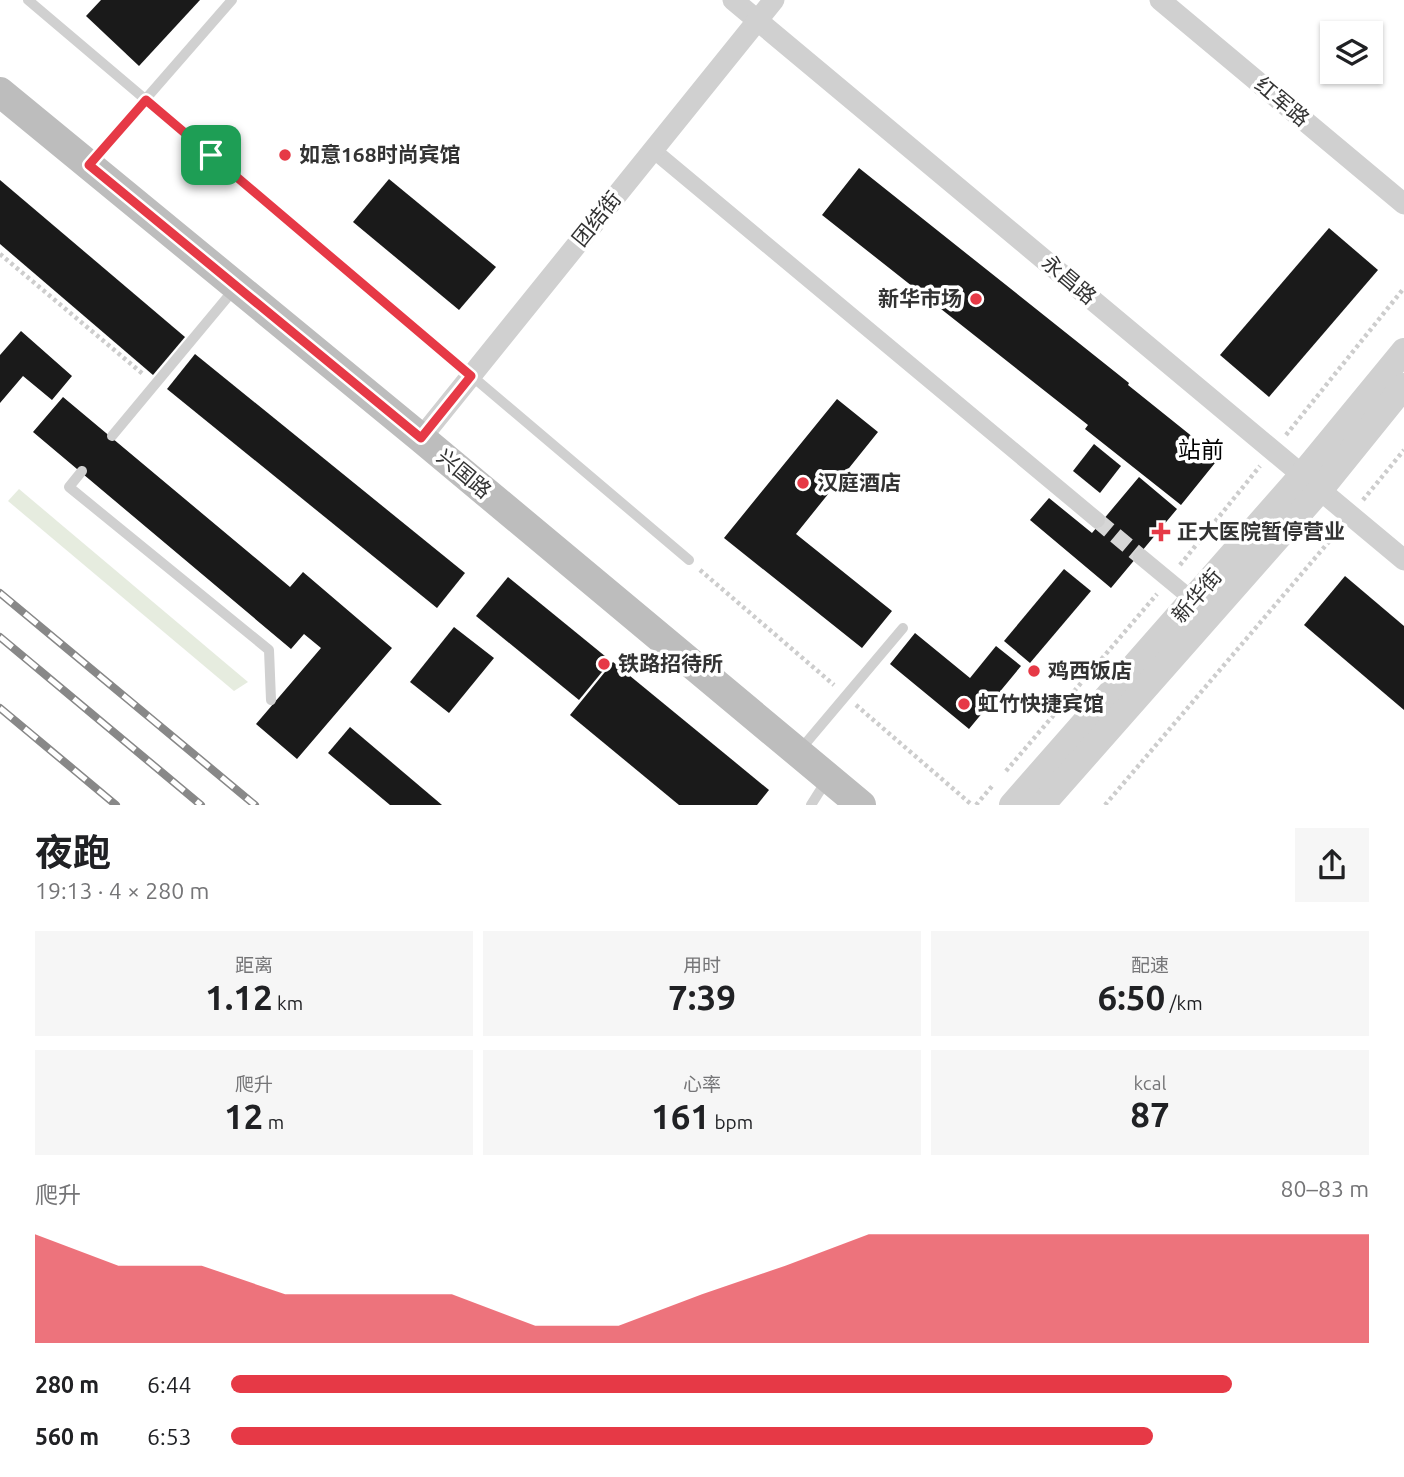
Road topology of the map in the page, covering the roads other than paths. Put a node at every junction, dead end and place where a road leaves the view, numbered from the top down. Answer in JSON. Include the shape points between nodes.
{"nodes":[{"id":1,"x":28,"y":0,"type":"edge"},
{"id":2,"x":232,"y":0,"type":"edge"},
{"id":3,"x":733,"y":0,"type":"edge"},
{"id":4,"x":774,"y":0,"type":"edge"},
{"id":5,"x":1160,"y":0,"type":"edge"},
{"id":6,"x":757,"y":20,"type":"junction"},
{"id":7,"x":0,"y":92,"type":"edge"},
{"id":8,"x":146,"y":100,"type":"junction"},
{"id":9,"x":653,"y":150,"type":"junction"},
{"id":10,"x":89,"y":165,"type":"junction"},
{"id":11,"x":1404,"y":204,"type":"edge"},
{"id":12,"x":236,"y":287,"type":"junction"},
{"id":13,"x":1404,"y":351,"type":"edge"},
{"id":14,"x":471,"y":376,"type":"junction"},
{"id":15,"x":1404,"y":386,"type":"edge"},
{"id":16,"x":112,"y":436,"type":"dead end"},
{"id":17,"x":421,"y":438,"type":"junction"},
{"id":18,"x":82,"y":471,"type":"dead end"},
{"id":19,"x":1311,"y":483,"type":"junction"},
{"id":20,"x":1097,"y":520,"type":"tunnel mouth"},
{"id":21,"x":1141,"y":557,"type":"tunnel mouth"},
{"id":22,"x":689,"y":560,"type":"road end"},
{"id":23,"x":1404,"y":560,"type":"edge"},
{"id":24,"x":1193,"y":600,"type":"junction"},
{"id":25,"x":904,"y":628,"type":"dead end"},
{"id":26,"x":271,"y":699,"type":"dead end"},
{"id":27,"x":798,"y":752,"type":"junction"},
{"id":28,"x":828,"y":777,"type":"junction"},
{"id":29,"x":811,"y":805,"type":"edge"},
{"id":30,"x":861,"y":805,"type":"edge"},
{"id":31,"x":1012,"y":805,"type":"edge"},
{"id":32,"x":1042,"y":805,"type":"edge"}],
"edges":[{"from":1,"to":8,"type":"lane"},
{"from":2,"to":8,"type":"lane"},
{"from":3,"to":6,"type":"street","name":"永昌路"},
{"from":4,"to":6,"type":"street","name":"团结街"},
{"from":5,"to":11,"type":"street","name":"红军路"},
{"from":6,"to":9,"type":"street","name":"团结街"},
{"from":6,"to":19,"type":"street","name":"永昌路"},
{"from":7,"to":10,"type":"main road","name":"兴国路"},
{"from":8,"to":10,"type":"lane"},
{"from":8,"to":14,"type":"lane"},
{"from":9,"to":14,"type":"street","name":"团结街"},
{"from":9,"to":20,"type":"street"},
{"from":10,"to":12,"type":"main road","name":"兴国路"},
{"from":12,"to":16,"type":"lane"},
{"from":12,"to":17,"type":"main road","name":"兴国路"},
{"from":13,"to":19,"type":"street","name":"新华街"},
{"from":14,"to":17,"type":"street","name":"团结街"},
{"from":14,"to":22,"type":"lane"},
{"from":15,"to":19,"type":"street","name":"新华街"},
{"from":17,"to":27,"type":"main road","name":"兴国路"},
{"from":18,"to":26,"type":"lane","via":[[69,487],[269,650]]},
{"from":19,"to":23,"type":"street","name":"永昌路"},
{"from":19,"to":24,"type":"street","name":"新华街"},
{"from":19,"to":32,"type":"street","name":"新华街"},
{"from":21,"to":24,"type":"street"},
{"from":24,"to":31,"type":"street","name":"新华街"},
{"from":25,"to":27,"type":"lane"},
{"from":27,"to":28,"type":"main road","name":"兴国路"},
{"from":28,"to":29,"type":"lane"},
{"from":28,"to":30,"type":"main road","name":"兴国路"}]}
